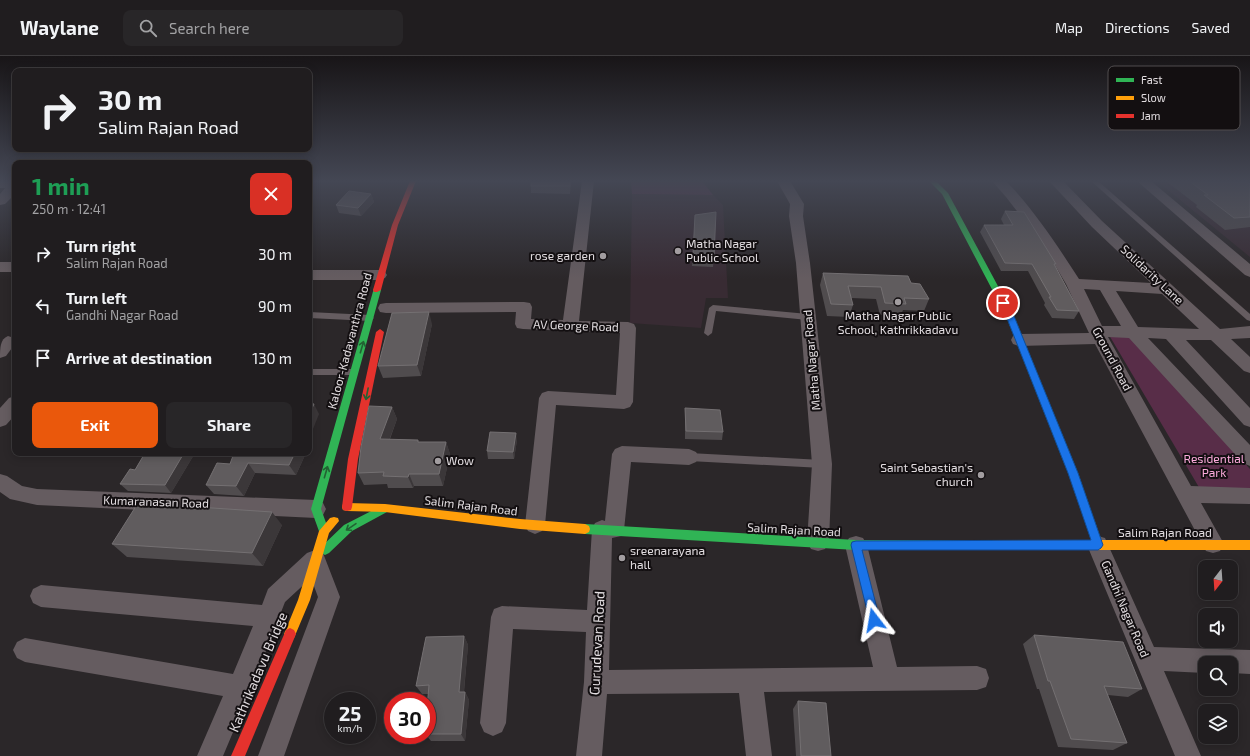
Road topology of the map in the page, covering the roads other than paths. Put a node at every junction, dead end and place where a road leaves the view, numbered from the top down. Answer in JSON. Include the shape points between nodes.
{"nodes":[{"id":1,"x":400,"y":214,"type":"edge"},
{"id":2,"x":584,"y":214,"type":"edge"},
{"id":3,"x":796,"y":214,"type":"edge"},
{"id":4,"x":956,"y":214,"type":"edge"},
{"id":5,"x":1026,"y":214,"type":"edge"},
{"id":6,"x":1088,"y":214,"type":"edge"},
{"id":7,"x":1131,"y":214,"type":"edge"},
{"id":8,"x":1181,"y":214,"type":"edge"},
{"id":9,"x":398,"y":220,"type":"junction"},
{"id":10,"x":410,"y":220,"type":"dead end"},
{"id":11,"x":0,"y":267,"type":"edge"},
{"id":12,"x":12,"y":267,"type":"edge"},
{"id":13,"x":1250,"y":272,"type":"edge"},
{"id":14,"x":312,"y":275,"type":"edge"},
{"id":15,"x":380,"y":275,"type":"junction"},
{"id":16,"x":1074,"y":284,"type":"junction"},
{"id":17,"x":1105,"y":286,"type":"junction"},
{"id":18,"x":1165,"y":289,"type":"junction"},
{"id":19,"x":385,"y":312,"type":"joint"},
{"id":20,"x":312,"y":316,"type":"edge"},
{"id":21,"x":808,"y":317,"type":"junction"},
{"id":22,"x":370,"y":318,"type":"junction"},
{"id":23,"x":1250,"y":318,"type":"edge"},
{"id":24,"x":570,"y":326,"type":"junction"},
{"id":25,"x":1133,"y":332,"type":"junction"},
{"id":26,"x":1250,"y":332,"type":"edge"},
{"id":27,"x":708,"y":333,"type":"dead end"},
{"id":28,"x":1170,"y":333,"type":"junction"},
{"id":29,"x":1098,"y":335,"type":"junction"},
{"id":30,"x":1217,"y":335,"type":"junction"},
{"id":31,"x":1019,"y":340,"type":"junction"},
{"id":32,"x":1250,"y":367,"type":"edge"},
{"id":33,"x":312,"y":372,"type":"edge"},
{"id":34,"x":354,"y":372,"type":"junction"},
{"id":35,"x":12,"y":406,"type":"edge"},
{"id":36,"x":0,"y":420,"type":"edge"},
{"id":37,"x":1250,"y":420,"type":"edge"},
{"id":38,"x":689,"y":457,"type":"joint"},
{"id":39,"x":1250,"y":458,"type":"edge"},
{"id":40,"x":822,"y":464,"type":"junction"},
{"id":41,"x":0,"y":482,"type":"edge"},
{"id":42,"x":1187,"y":494,"type":"junction"},
{"id":43,"x":1250,"y":496,"type":"edge"},
{"id":44,"x":346,"y":507,"type":"junction"},
{"id":45,"x":385,"y":508,"type":"junction"},
{"id":46,"x":316,"y":509,"type":"junction"},
{"id":47,"x":535,"y":525,"type":"junction"},
{"id":48,"x":608,"y":530,"type":"junction"},
{"id":49,"x":324,"y":531,"type":"junction"},
{"id":50,"x":818,"y":542,"type":"junction"},
{"id":51,"x":1213,"y":544,"type":"junction"},
{"id":52,"x":856,"y":545,"type":"junction"},
{"id":53,"x":1098,"y":545,"type":"junction"},
{"id":54,"x":1250,"y":545,"type":"edge"},
{"id":55,"x":315,"y":560,"type":"junction"},
{"id":56,"x":41,"y":596,"type":"dead end"},
{"id":57,"x":269,"y":617,"type":"junction"},
{"id":58,"x":599,"y":622,"type":"junction"},
{"id":59,"x":25,"y":650,"type":"dead end"},
{"id":60,"x":1146,"y":659,"type":"junction"},
{"id":61,"x":1250,"y":662,"type":"edge"},
{"id":62,"x":977,"y":678,"type":"dead end"},
{"id":63,"x":888,"y":679,"type":"junction"},
{"id":64,"x":750,"y":680,"type":"junction"},
{"id":65,"x":596,"y":682,"type":"junction"},
{"id":66,"x":240,"y":687,"type":"junction"},
{"id":67,"x":493,"y":723,"type":"dead end"},
{"id":68,"x":210,"y":756,"type":"edge"},
{"id":69,"x":238,"y":756,"type":"edge"},
{"id":70,"x":271,"y":756,"type":"edge"},
{"id":71,"x":589,"y":756,"type":"edge"},
{"id":72,"x":758,"y":756,"type":"edge"},
{"id":73,"x":1188,"y":756,"type":"edge"}],
"edges":[{"from":1,"to":9,"type":"main road","name":"Kaloor-Kadavanthra Road"},
{"from":2,"to":24,"type":"street"},
{"from":3,"to":21,"type":"street","name":"Matha Nagar Road","via":[[804,263]]},
{"from":4,"to":31,"type":"main road","name":"Gandhi Nagar Road","via":[[1010,316]]},
{"from":5,"to":16,"type":"street","name":"Ground Road"},
{"from":6,"to":18,"type":"street","name":"Solidarity Lane"},
{"from":7,"to":23,"type":"lane"},
{"from":8,"to":13,"type":"street"},
{"from":9,"to":10,"type":"main road"},
{"from":9,"to":15,"type":"main road","name":"Kaloor-Kadavanthra Road"},
{"from":11,"to":12,"type":"street"},
{"from":14,"to":15,"type":"street"},
{"from":15,"to":22,"type":"main road","name":"Kaloor-Kadavanthra Road"},
{"from":16,"to":17,"type":"street"},
{"from":16,"to":29,"type":"street","name":"Ground Road"},
{"from":17,"to":18,"type":"street"},
{"from":17,"to":25,"type":"street"},
{"from":18,"to":30,"type":"street","name":"Solidarity Lane"},
{"from":19,"to":24,"type":"street","name":"AV George Road","via":[[524,307],[523,324]]},
{"from":19,"to":44,"type":"main road","one_way":true,"via":[[353,459]]},
{"from":20,"to":22,"type":"lane"},
{"from":21,"to":27,"type":"lane","via":[[713,308]]},
{"from":21,"to":40,"type":"street","name":"Matha Nagar Road"},
{"from":34,"to":22,"type":"main road","name":"Kaloor-Kadavanthra Road","one_way":true},
{"from":24,"to":47,"type":"street","name":"AV George Road","via":[[628,328],[624,402],[548,398]]},
{"from":25,"to":28,"type":"street"},
{"from":25,"to":29,"type":"street"},
{"from":25,"to":39,"type":"street"},
{"from":26,"to":30,"type":"street"},
{"from":28,"to":30,"type":"street"},
{"from":28,"to":37,"type":"street"},
{"from":29,"to":31,"type":"street"},
{"from":29,"to":42,"type":"street","name":"Ground Road"},
{"from":30,"to":32,"type":"street","name":"Solidarity Lane"},
{"from":31,"to":53,"type":"main road","name":"Gandhi Nagar Road","via":[[1073,473]]},
{"from":33,"to":34,"type":"lane"},
{"from":46,"to":34,"type":"main road","name":"Kaloor-Kadavanthra Road","one_way":true},
{"from":35,"to":36,"type":"street"},
{"from":38,"to":40,"type":"lane"},
{"from":38,"to":48,"type":"street","name":"Gurudevan Road","via":[[622,454]]},
{"from":40,"to":50,"type":"street","name":"Matha Nagar Road"},
{"from":41,"to":46,"type":"street","name":"Kumaranasan Road","via":[[17,493],[37,497]]},
{"from":42,"to":43,"type":"street"},
{"from":42,"to":51,"type":"street","name":"Ground Road"},
{"from":44,"to":45,"type":"main road","name":"Salim Rajan Road"},
{"from":44,"to":49,"type":"main road"},
{"from":45,"to":47,"type":"main road","name":"Salim Rajan Road"},
{"from":45,"to":55,"type":"main road","one_way":true,"via":[[348,528]]},
{"from":46,"to":49,"type":"main road"},
{"from":47,"to":48,"type":"main road","name":"Salim Rajan Road"},
{"from":48,"to":50,"type":"main road","name":"Salim Rajan Road"},
{"from":48,"to":58,"type":"street","name":"Gurudevan Road"},
{"from":49,"to":55,"type":"main road","name":"Kathrikadavu Bridge"},
{"from":50,"to":52,"type":"main road","name":"Salim Rajan Road"},
{"from":51,"to":53,"type":"main road","name":"Salim Rajan Road"},
{"from":51,"to":54,"type":"main road","name":"Salim Rajan Road"},
{"from":52,"to":53,"type":"main road","name":"Salim Rajan Road"},
{"from":52,"to":63,"type":"street"},
{"from":53,"to":60,"type":"street","name":"Gandhi Nagar Road"},
{"from":55,"to":57,"type":"street","via":[[276,596]]},
{"from":55,"to":69,"type":"main road","name":"Kathrikadavu Bridge","via":[[304,600]]},
{"from":55,"to":70,"type":"street","via":[[329,597]]},
{"from":56,"to":57,"type":"street"},
{"from":57,"to":66,"type":"street"},
{"from":58,"to":65,"type":"street","name":"Gurudevan Road"},
{"from":58,"to":67,"type":"street","via":[[502,618]]},
{"from":59,"to":66,"type":"street"},
{"from":60,"to":61,"type":"street"},
{"from":60,"to":73,"type":"street","name":"Gandhi Nagar Road"},
{"from":62,"to":63,"type":"street"},
{"from":63,"to":64,"type":"street"},
{"from":64,"to":65,"type":"street"},
{"from":64,"to":72,"type":"street"},
{"from":65,"to":71,"type":"street","name":"Gurudevan Road"},
{"from":66,"to":68,"type":"street"}]}
